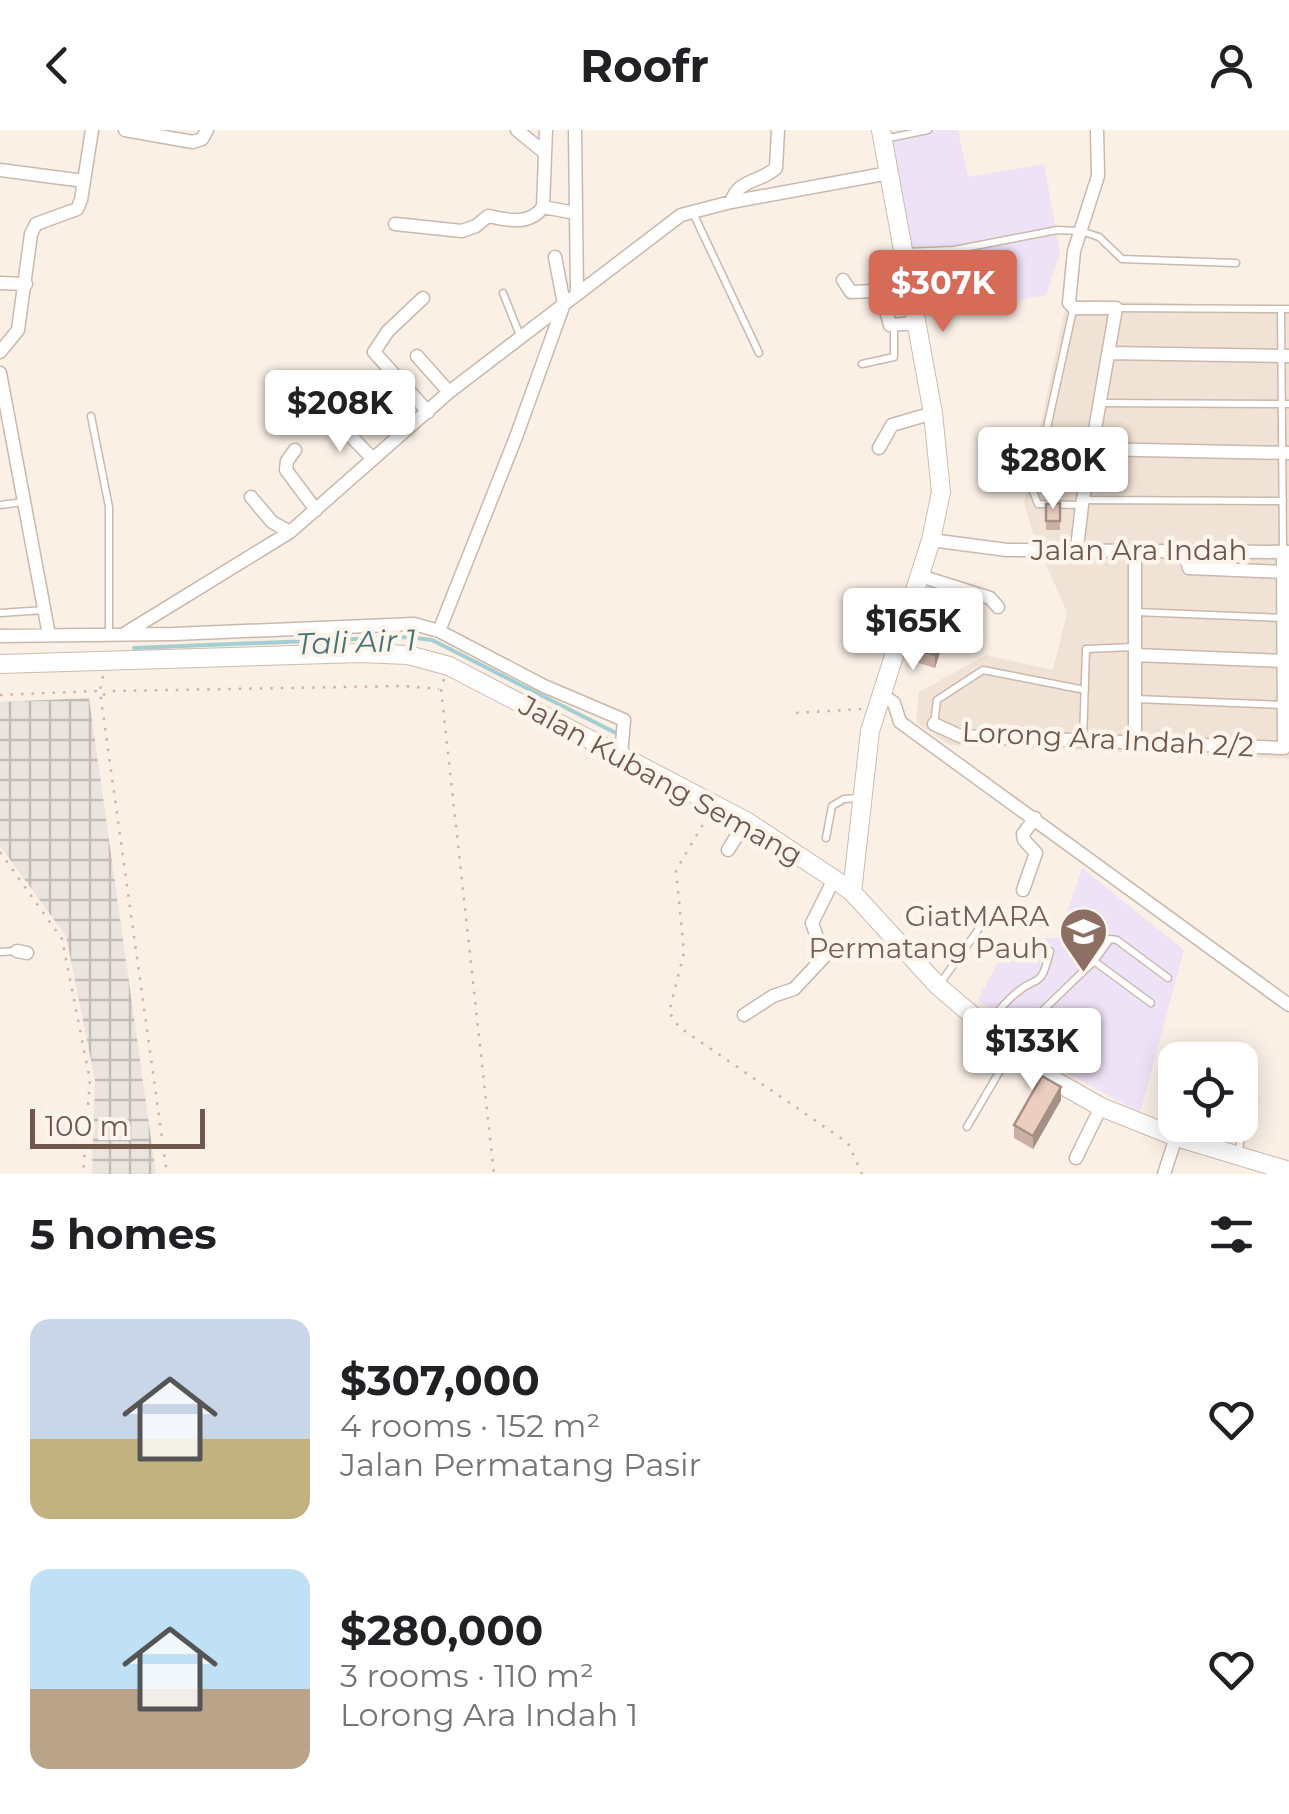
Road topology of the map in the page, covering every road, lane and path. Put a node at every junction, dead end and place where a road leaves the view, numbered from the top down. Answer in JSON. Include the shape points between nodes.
{"nodes":[{"id":1,"x":92,"y":130,"type":"edge"},
{"id":2,"x":125,"y":130,"type":"edge"},
{"id":3,"x":207,"y":130,"type":"edge"},
{"id":4,"x":517,"y":130,"type":"edge"},
{"id":5,"x":546,"y":130,"type":"edge"},
{"id":6,"x":575,"y":130,"type":"edge"},
{"id":7,"x":778,"y":130,"type":"edge"},
{"id":8,"x":928,"y":130,"type":"edge"},
{"id":9,"x":1098,"y":130,"type":"edge"},
{"id":10,"x":882,"y":134,"type":"edge"},
{"id":11,"x":545,"y":153,"type":"junction"},
{"id":12,"x":0,"y":170,"type":"edge"},
{"id":13,"x":890,"y":173,"type":"junction"},
{"id":14,"x":84,"y":181,"type":"junction"},
{"id":15,"x":731,"y":202,"type":"junction"},
{"id":16,"x":543,"y":207,"type":"junction"},
{"id":17,"x":692,"y":212,"type":"junction"},
{"id":18,"x":575,"y":213,"type":"junction"},
{"id":19,"x":395,"y":224,"type":"dead end"},
{"id":20,"x":1080,"y":231,"type":"junction"},
{"id":21,"x":903,"y":252,"type":"junction"},
{"id":22,"x":556,"y":257,"type":"dead end"},
{"id":23,"x":1236,"y":263,"type":"dead end"},
{"id":24,"x":843,"y":280,"type":"dead end"},
{"id":25,"x":0,"y":283,"type":"edge"},
{"id":26,"x":26,"y":284,"type":"junction"},
{"id":27,"x":577,"y":292,"type":"junction"},
{"id":28,"x":503,"y":293,"type":"dead end"},
{"id":29,"x":423,"y":298,"type":"dead end"},
{"id":30,"x":564,"y":304,"type":"junction"},
{"id":31,"x":1074,"y":308,"type":"junction"},
{"id":32,"x":1116,"y":308,"type":"junction"},
{"id":33,"x":1285,"y":309,"type":"edge"},
{"id":34,"x":916,"y":324,"type":"junction"},
{"id":35,"x":894,"y":326,"type":"junction"},
{"id":36,"x":521,"y":338,"type":"junction"},
{"id":37,"x":0,"y":352,"type":"edge"},
{"id":38,"x":1109,"y":353,"type":"junction"},
{"id":39,"x":760,"y":354,"type":"dead end"},
{"id":40,"x":417,"y":356,"type":"dead end"},
{"id":41,"x":1285,"y":356,"type":"edge"},
{"id":42,"x":862,"y":364,"type":"dead end"},
{"id":43,"x":0,"y":373,"type":"edge"},
{"id":44,"x":449,"y":392,"type":"junction"},
{"id":45,"x":1101,"y":403,"type":"junction"},
{"id":46,"x":1285,"y":404,"type":"edge"},
{"id":47,"x":428,"y":412,"type":"junction"},
{"id":48,"x":933,"y":413,"type":"junction"},
{"id":49,"x":91,"y":416,"type":"dead end"},
{"id":50,"x":336,"y":421,"type":"dead end"},
{"id":51,"x":878,"y":448,"type":"dead end"},
{"id":52,"x":296,"y":450,"type":"dead end"},
{"id":53,"x":1094,"y":450,"type":"junction"},
{"id":54,"x":1286,"y":452,"type":"edge"},
{"id":55,"x":374,"y":459,"type":"junction"},
{"id":56,"x":250,"y":497,"type":"dead end"},
{"id":57,"x":26,"y":502,"type":"junction"},
{"id":58,"x":1082,"y":502,"type":"junction"},
{"id":59,"x":1282,"y":502,"type":"junction"},
{"id":60,"x":0,"y":505,"type":"edge"},
{"id":61,"x":316,"y":510,"type":"junction"},
{"id":62,"x":290,"y":532,"type":"junction"},
{"id":63,"x":930,"y":540,"type":"junction"},
{"id":64,"x":1078,"y":548,"type":"junction"},
{"id":65,"x":1135,"y":549,"type":"junction"},
{"id":66,"x":1183,"y":550,"type":"junction"},
{"id":67,"x":1286,"y":552,"type":"edge"},
{"id":68,"x":1283,"y":572,"type":"junction"},
{"id":69,"x":920,"y":576,"type":"junction"},
{"id":70,"x":1286,"y":597,"type":"edge"},
{"id":71,"x":998,"y":607,"type":"dead end"},
{"id":72,"x":46,"y":610,"type":"junction"},
{"id":73,"x":1135,"y":612,"type":"junction"},
{"id":74,"x":0,"y":613,"type":"edge"},
{"id":75,"x":1284,"y":618,"type":"junction"},
{"id":76,"x":439,"y":631,"type":"junction"},
{"id":77,"x":109,"y":634,"type":"junction"},
{"id":78,"x":124,"y":634,"type":"junction"},
{"id":79,"x":49,"y":635,"type":"junction"},
{"id":80,"x":0,"y":636,"type":"edge"},
{"id":81,"x":1286,"y":643,"type":"edge"},
{"id":82,"x":1135,"y":651,"type":"junction"},
{"id":83,"x":107,"y":661,"type":"junction"},
{"id":84,"x":1284,"y":661,"type":"junction"},
{"id":85,"x":0,"y":664,"type":"edge"},
{"id":86,"x":1085,"y":690,"type":"junction"},
{"id":87,"x":101,"y":693,"type":"junction"},
{"id":88,"x":0,"y":695,"type":"edge"},
{"id":89,"x":1135,"y":699,"type":"junction"},
{"id":90,"x":879,"y":701,"type":"junction"},
{"id":91,"x":1284,"y":705,"type":"junction"},
{"id":92,"x":796,"y":713,"type":"dead end"},
{"id":93,"x":934,"y":724,"type":"joint"},
{"id":94,"x":1083,"y":741,"type":"junction"},
{"id":95,"x":1135,"y":743,"type":"junction"},
{"id":96,"x":621,"y":754,"type":"junction"},
{"id":97,"x":861,"y":798,"type":"junction"},
{"id":98,"x":715,"y":804,"type":"junction"},
{"id":99,"x":1035,"y":818,"type":"junction"},
{"id":100,"x":746,"y":820,"type":"junction"},
{"id":101,"x":826,"y":838,"type":"dead end"},
{"id":102,"x":728,"y":850,"type":"dead end"},
{"id":103,"x":0,"y":852,"type":"edge"},
{"id":104,"x":834,"y":879,"type":"junction"},
{"id":105,"x":1023,"y":890,"type":"dead end"},
{"id":106,"x":852,"y":892,"type":"junction"},
{"id":107,"x":978,"y":930,"type":"dead end"},
{"id":108,"x":0,"y":952,"type":"edge"},
{"id":109,"x":22,"y":952,"type":"dead end"},
{"id":110,"x":1050,"y":952,"type":"dead end"},
{"id":111,"x":1094,"y":961,"type":"junction"},
{"id":112,"x":1168,"y":978,"type":"dead end"},
{"id":113,"x":938,"y":986,"type":"junction"},
{"id":114,"x":1151,"y":1003,"type":"dead end"},
{"id":115,"x":1289,"y":1005,"type":"edge"},
{"id":116,"x":744,"y":1015,"type":"dead end"},
{"id":117,"x":985,"y":1027,"type":"junction"},
{"id":118,"x":1010,"y":1047,"type":"junction"},
{"id":119,"x":1101,"y":1107,"type":"junction"},
{"id":120,"x":967,"y":1127,"type":"dead end"},
{"id":121,"x":1158,"y":1131,"type":"edge"},
{"id":122,"x":1175,"y":1142,"type":"edge"},
{"id":123,"x":1190,"y":1142,"type":"edge"},
{"id":124,"x":1241,"y":1142,"type":"edge"},
{"id":125,"x":1238,"y":1156,"type":"junction"},
{"id":126,"x":1076,"y":1158,"type":"dead end"},
{"id":127,"x":1287,"y":1172,"type":"edge"},
{"id":128,"x":83,"y":1174,"type":"edge"},
{"id":129,"x":167,"y":1174,"type":"edge"},
{"id":130,"x":494,"y":1174,"type":"edge"},
{"id":131,"x":862,"y":1174,"type":"edge"},
{"id":132,"x":1164,"y":1174,"type":"edge"}],
"edges":[{"from":1,"to":14,"type":"street"},
{"from":2,"to":3,"type":"street","via":[[193,142]]},
{"from":4,"to":11,"type":"street"},
{"from":5,"to":11,"type":"street"},
{"from":6,"to":18,"type":"street"},
{"from":7,"to":15,"type":"street","via":[[776,168],[743,183]]},
{"from":8,"to":10,"type":"lane"},
{"from":9,"to":20,"type":"street","via":[[1098,176]]},
{"from":10,"to":13,"type":"main road"},
{"from":11,"to":16,"type":"street"},
{"from":12,"to":14,"type":"street"},
{"from":13,"to":15,"type":"street"},
{"from":13,"to":21,"type":"main road"},
{"from":14,"to":26,"type":"street","via":[[77,208],[36,224]]},
{"from":15,"to":17,"type":"street"},
{"from":16,"to":18,"type":"street"},
{"from":16,"to":19,"type":"street","via":[[532,218],[488,216],[462,231]]},
{"from":17,"to":27,"type":"street"},
{"from":17,"to":39,"type":"lane"},
{"from":18,"to":27,"type":"street"},
{"from":20,"to":21,"type":"lane"},
{"from":20,"to":23,"type":"lane","via":[[1099,237],[1122,259]]},
{"from":20,"to":31,"type":"street","via":[[1069,303]]},
{"from":21,"to":34,"type":"main road"},
{"from":22,"to":30,"type":"street"},
{"from":24,"to":35,"type":"street","via":[[850,292],[882,296]]},
{"from":25,"to":26,"type":"street"},
{"from":26,"to":37,"type":"street","via":[[18,330]]},
{"from":27,"to":30,"type":"street"},
{"from":28,"to":36,"type":"lane"},
{"from":29,"to":47,"type":"street","via":[[374,352]]},
{"from":30,"to":36,"type":"street"},
{"from":30,"to":76,"type":"street"},
{"from":31,"to":32,"type":"street"},
{"from":31,"to":58,"type":"lane","via":[[1033,491],[1038,504]]},
{"from":32,"to":33,"type":"lane"},
{"from":32,"to":38,"type":"street"},
{"from":33,"to":41,"type":"lane"},
{"from":34,"to":35,"type":"street"},
{"from":34,"to":48,"type":"main road"},
{"from":35,"to":42,"type":"lane","via":[[894,357]]},
{"from":36,"to":44,"type":"street"},
{"from":38,"to":41,"type":"street"},
{"from":38,"to":45,"type":"street"},
{"from":40,"to":44,"type":"street"},
{"from":41,"to":46,"type":"lane"},
{"from":43,"to":57,"type":"street"},
{"from":44,"to":47,"type":"street"},
{"from":45,"to":46,"type":"lane"},
{"from":45,"to":53,"type":"street"},
{"from":46,"to":54,"type":"lane"},
{"from":47,"to":55,"type":"street"},
{"from":48,"to":51,"type":"street","via":[[892,425]]},
{"from":48,"to":63,"type":"main road","via":[[941,492]]},
{"from":49,"to":77,"type":"lane","via":[[109,507]]},
{"from":50,"to":55,"type":"street"},
{"from":52,"to":61,"type":"street","via":[[286,470]]},
{"from":53,"to":54,"type":"street"},
{"from":53,"to":58,"type":"street"},
{"from":54,"to":59,"type":"lane"},
{"from":55,"to":61,"type":"street"},
{"from":56,"to":62,"type":"street"},
{"from":57,"to":60,"type":"lane"},
{"from":57,"to":72,"type":"street"},
{"from":58,"to":59,"type":"lane"},
{"from":58,"to":64,"type":"street"},
{"from":59,"to":67,"type":"lane"},
{"from":61,"to":62,"type":"street"},
{"from":62,"to":78,"type":"street"},
{"from":63,"to":64,"type":"street","name":"Jalan Ara Indah","via":[[1007,550]]},
{"from":63,"to":69,"type":"main road"},
{"from":64,"to":65,"type":"street","name":"Jalan Ara Indah"},
{"from":65,"to":66,"type":"street","name":"Jalan Ara Indah"},
{"from":65,"to":73,"type":"street"},
{"from":66,"to":67,"type":"street","name":"Jalan Ara Indah"},
{"from":66,"to":68,"type":"street","via":[[1188,568]]},
{"from":67,"to":68,"type":"street"},
{"from":68,"to":70,"type":"street"},
{"from":69,"to":71,"type":"street","via":[[990,598]]},
{"from":69,"to":90,"type":"main road"},
{"from":70,"to":75,"type":"street"},
{"from":72,"to":74,"type":"lane"},
{"from":72,"to":79,"type":"street"},
{"from":73,"to":75,"type":"lane"},
{"from":73,"to":82,"type":"street"},
{"from":75,"to":81,"type":"street"},
{"from":76,"to":78,"type":"street","via":[[414,624]]},
{"from":76,"to":96,"type":"street","via":[[624,720]]},
{"from":77,"to":78,"type":"street"},
{"from":77,"to":79,"type":"street"},
{"from":77,"to":83,"type":"street"},
{"from":79,"to":80,"type":"street"},
{"from":81,"to":84,"type":"street"},
{"from":82,"to":84,"type":"street"},
{"from":82,"to":86,"type":"lane","via":[[1086,649]]},
{"from":82,"to":89,"type":"street"},
{"from":83,"to":85,"type":"main road","name":"Jalan Kubang Semang"},
{"from":83,"to":87,"type":"path"},
{"from":83,"to":96,"type":"main road","name":"Jalan Kubang Semang","via":[[408,655],[466,674]]},
{"from":84,"to":91,"type":"street"},
{"from":86,"to":93,"type":"lane","via":[[984,670],[938,700]]},
{"from":86,"to":94,"type":"lane"},
{"from":87,"to":88,"type":"path"},
{"from":87,"to":129,"type":"path"},
{"from":87,"to":130,"type":"path","via":[[440,689]]},
{"from":89,"to":91,"type":"lane"},
{"from":89,"to":95,"type":"street"},
{"from":90,"to":92,"type":"path"},
{"from":90,"to":97,"type":"main road"},
{"from":90,"to":99,"type":"street","via":[[894,703],[900,722]]},
{"from":91,"to":95,"type":"street","name":"Lorong Ara Indah 2/2","via":[[1284,748]]},
{"from":93,"to":94,"type":"street","name":"Lorong Ara Indah 2/2","via":[[960,736]]},
{"from":94,"to":95,"type":"street","name":"Lorong Ara Indah 2/2"},
{"from":96,"to":98,"type":"main road","name":"Jalan Kubang Semang"},
{"from":97,"to":101,"type":"lane","via":[[832,806]]},
{"from":97,"to":106,"type":"main road"},
{"from":98,"to":100,"type":"main road","name":"Jalan Kubang Semang"},
{"from":98,"to":131,"type":"path","via":[[676,870],[684,953],[669,1012],[678,1027],[848,1143]]},
{"from":99,"to":105,"type":"street","via":[[1023,834],[1036,853]]},
{"from":99,"to":115,"type":"street"},
{"from":100,"to":102,"type":"street"},
{"from":100,"to":104,"type":"main road","name":"Jalan Kubang Semang"},
{"from":103,"to":128,"type":"path","via":[[62,939],[90,1080]]},
{"from":104,"to":106,"type":"main road","name":"Jalan Kubang Semang"},
{"from":104,"to":116,"type":"street","via":[[812,923],[824,957],[794,989]]},
{"from":106,"to":113,"type":"main road","name":"Jalan Kubang Semang"},
{"from":107,"to":113,"type":"lane"},
{"from":108,"to":109,"type":"lane"},
{"from":110,"to":117,"type":"lane","via":[[1044,975],[1017,990]]},
{"from":111,"to":112,"type":"lane","via":[[1110,939],[1117,940]]},
{"from":111,"to":114,"type":"lane"},
{"from":111,"to":118,"type":"lane"},
{"from":113,"to":117,"type":"main road","name":"Jalan Kubang Semang"},
{"from":117,"to":118,"type":"main road","name":"Jalan Kubang Semang"},
{"from":118,"to":119,"type":"main road","name":"Jalan Kubang Semang"},
{"from":118,"to":120,"type":"lane"},
{"from":119,"to":121,"type":"main road","name":"Jalan Kubang Semang"},
{"from":119,"to":126,"type":"street"},
{"from":122,"to":132,"type":"street"},
{"from":123,"to":125,"type":"main road","name":"Jalan Kubang Semang"},
{"from":124,"to":125,"type":"lane"},
{"from":125,"to":127,"type":"main road","name":"Jalan Kubang Semang"}]}
